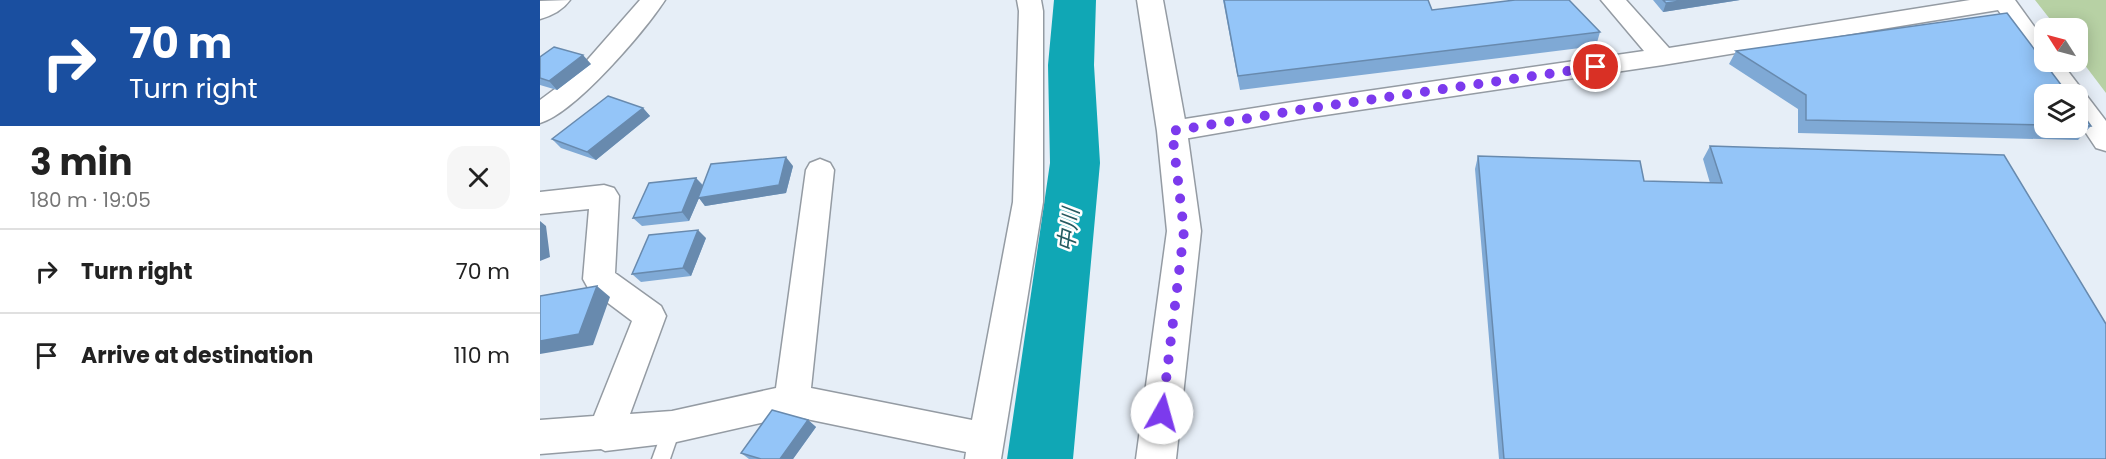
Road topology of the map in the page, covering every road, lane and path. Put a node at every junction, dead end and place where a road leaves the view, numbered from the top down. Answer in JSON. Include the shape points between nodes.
{"nodes":[{"id":1,"x":558,"y":0,"type":"edge"},
{"id":2,"x":653,"y":0,"type":"edge"},
{"id":3,"x":1029,"y":0,"type":"edge"},
{"id":4,"x":1150,"y":0,"type":"edge"},
{"id":5,"x":1613,"y":0,"type":"edge"},
{"id":6,"x":2003,"y":1,"type":"edge"},
{"id":7,"x":540,"y":11,"type":"edge"},
{"id":8,"x":2034,"y":43,"type":"edge"},
{"id":9,"x":1663,"y":57,"type":"junction"},
{"id":10,"x":540,"y":114,"type":"edge"},
{"id":11,"x":2088,"y":116,"type":"edge"},
{"id":12,"x":1172,"y":131,"type":"junction"},
{"id":13,"x":2106,"y":141,"type":"edge"},
{"id":14,"x":820,"y":170,"type":"dead end"},
{"id":15,"x":540,"y":203,"type":"edge"},
{"id":16,"x":792,"y":400,"type":"junction"},
{"id":17,"x":605,"y":434,"type":"junction"},
{"id":18,"x":540,"y":437,"type":"edge"},
{"id":19,"x":667,"y":443,"type":"edge"},
{"id":20,"x":985,"y":450,"type":"edge"},
{"id":21,"x":1156,"y":459,"type":"edge"}],
"edges":[{"from":1,"to":7,"type":"street"},
{"from":2,"to":10,"type":"street","via":[[584,80]]},
{"from":3,"to":20,"type":"street","via":[[1028,202]]},
{"from":4,"to":12,"type":"street"},
{"from":5,"to":9,"type":"street"},
{"from":6,"to":8,"type":"street"},
{"from":6,"to":9,"type":"street"},
{"from":9,"to":12,"type":"street"},
{"from":11,"to":13,"type":"street"},
{"from":12,"to":21,"type":"street","via":[[1184,231]]},
{"from":14,"to":16,"type":"street"},
{"from":15,"to":17,"type":"street","via":[[604,196],[599,279],[650,316]]},
{"from":16,"to":19,"type":"street"},
{"from":16,"to":20,"type":"street"},
{"from":17,"to":18,"type":"street"},
{"from":17,"to":19,"type":"street"}]}
